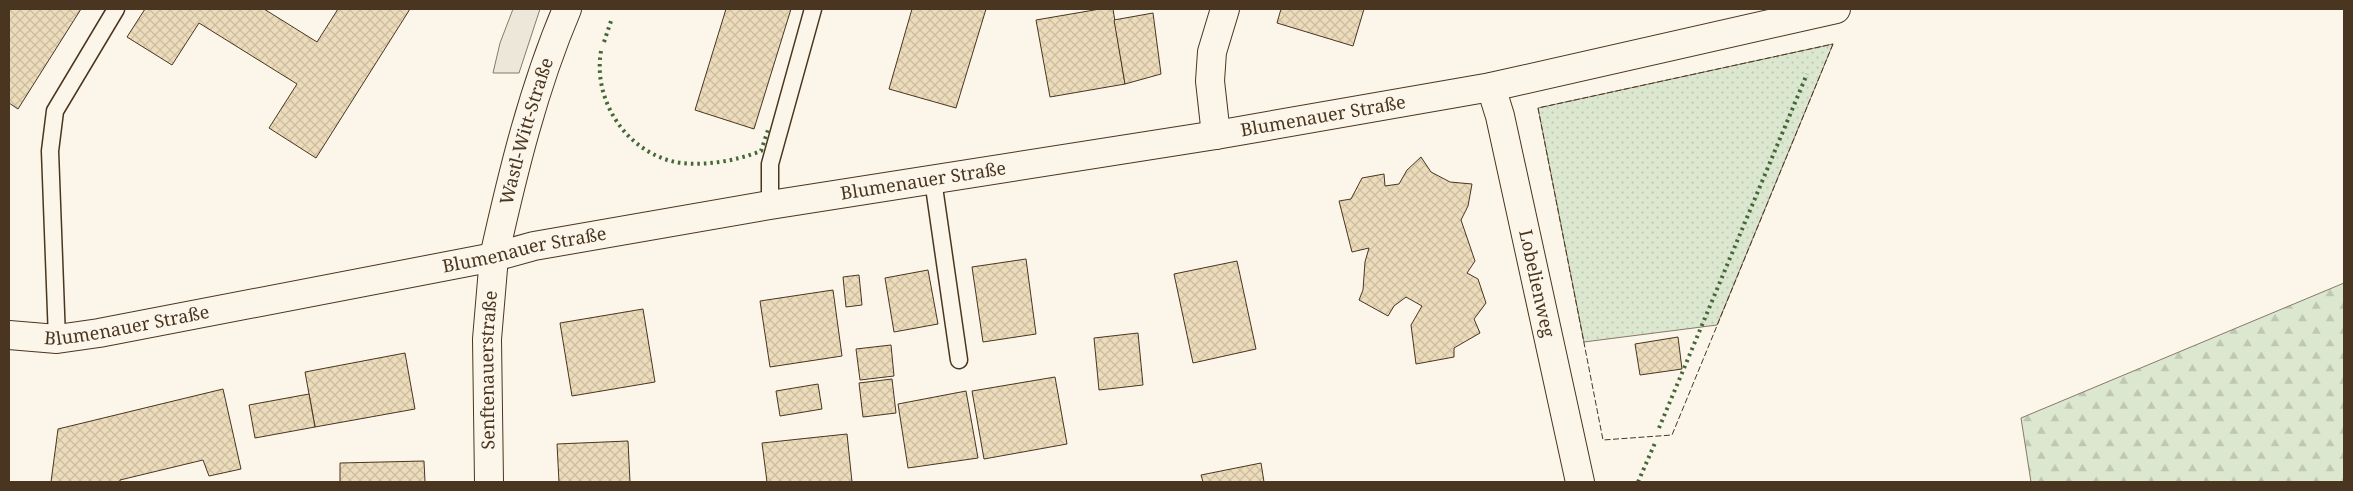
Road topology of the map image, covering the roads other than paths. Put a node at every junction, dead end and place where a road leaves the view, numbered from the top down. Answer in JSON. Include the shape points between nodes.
{"nodes":[{"id":1,"x":116,"y":9,"type":"edge"},
{"id":2,"x":566,"y":9,"type":"edge"},
{"id":3,"x":813,"y":9,"type":"edge"},
{"id":4,"x":1225,"y":9,"type":"edge"},
{"id":5,"x":1836,"y":9,"type":"edge"},
{"id":6,"x":1491,"y":87,"type":"junction"},
{"id":7,"x":1216,"y":136,"type":"junction"},
{"id":8,"x":933,"y":180,"type":"junction"},
{"id":9,"x":770,"y":205,"type":"junction"},
{"id":10,"x":494,"y":257,"type":"junction"},
{"id":11,"x":9,"y":335,"type":"edge"},
{"id":12,"x":57,"y":339,"type":"junction"},
{"id":13,"x":959,"y":360,"type":"dead end"},
{"id":14,"x":489,"y":482,"type":"edge"},
{"id":15,"x":1580,"y":482,"type":"edge"}],
"edges":[{"from":1,"to":12,"type":"lane","via":[[55,111],[50,151]]},
{"from":2,"to":10,"type":"street","name":"Wastl-Witt-Straße","via":[[545,61],[518,150]]},
{"from":3,"to":9,"type":"lane","via":[[770,164]]},
{"from":4,"to":7,"type":"street","via":[[1212,52],[1210,81]]},
{"from":5,"to":6,"type":"street","name":"Blumenauer Straße"},
{"from":6,"to":7,"type":"street","name":"Blumenauer Straße"},
{"from":6,"to":15,"type":"street","name":"Lobelienweg"},
{"from":7,"to":8,"type":"street","name":"Blumenauer Straße"},
{"from":8,"to":9,"type":"street","name":"Blumenauer Straße"},
{"from":8,"to":13,"type":"lane"},
{"from":9,"to":10,"type":"street","name":"Blumenauer Straße","via":[[534,246]]},
{"from":10,"to":12,"type":"street","name":"Blumenauer Straße"},
{"from":10,"to":14,"type":"street","name":"Senftenauerstraße","via":[[487,339]]},
{"from":11,"to":12,"type":"street","name":"Blumenauer Straße"}]}
